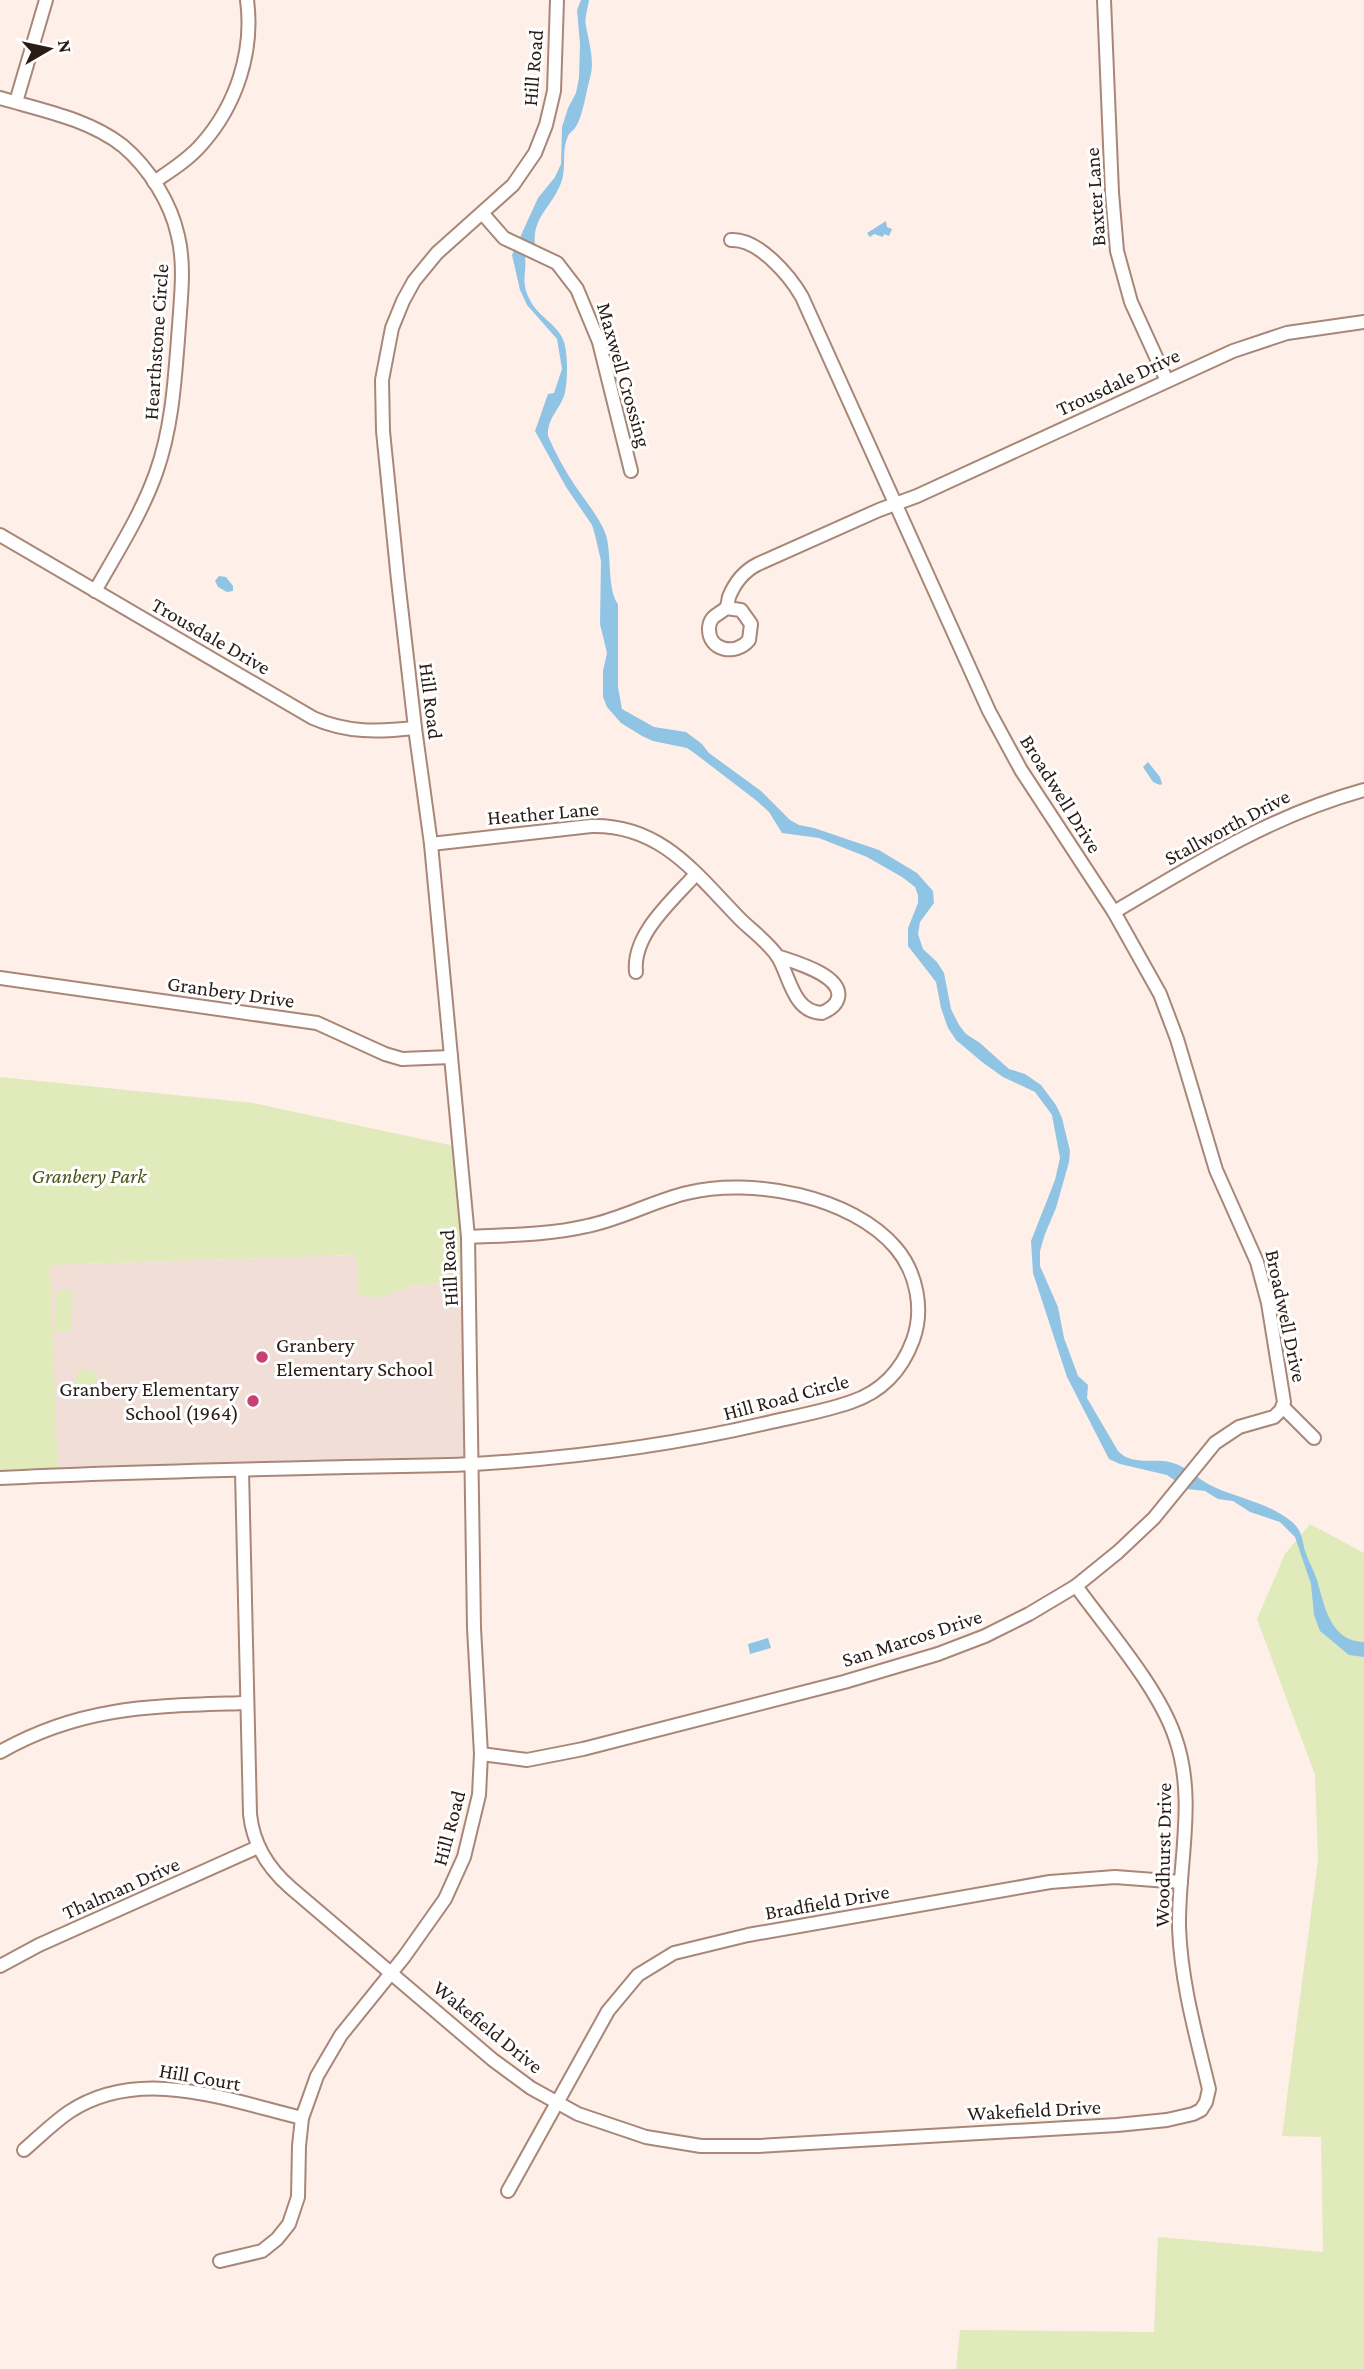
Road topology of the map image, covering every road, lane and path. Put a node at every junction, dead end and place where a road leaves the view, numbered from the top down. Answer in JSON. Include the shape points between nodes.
{"nodes":[{"id":1,"x":46,"y":0,"type":"edge"},
{"id":2,"x":247,"y":0,"type":"edge"},
{"id":3,"x":556,"y":0,"type":"edge"},
{"id":4,"x":1104,"y":0,"type":"edge"},
{"id":5,"x":0,"y":98,"type":"edge"},
{"id":6,"x":16,"y":102,"type":"junction"},
{"id":7,"x":154,"y":182,"type":"junction"},
{"id":8,"x":483,"y":214,"type":"junction"},
{"id":9,"x":731,"y":240,"type":"dead end"},
{"id":10,"x":1364,"y":322,"type":"edge"},
{"id":11,"x":1167,"y":381,"type":"junction"},
{"id":12,"x":631,"y":471,"type":"dead end"},
{"id":13,"x":895,"y":504,"type":"junction"},
{"id":14,"x":0,"y":536,"type":"edge"},
{"id":15,"x":95,"y":591,"type":"junction"},
{"id":16,"x":726,"y":608,"type":"dead end"},
{"id":17,"x":415,"y":728,"type":"junction"},
{"id":18,"x":1364,"y":790,"type":"edge"},
{"id":19,"x":431,"y":844,"type":"junction"},
{"id":20,"x":696,"y":874,"type":"junction"},
{"id":21,"x":1114,"y":912,"type":"junction"},
{"id":22,"x":777,"y":956,"type":"junction"},
{"id":23,"x":636,"y":972,"type":"dead end"},
{"id":24,"x":0,"y":978,"type":"edge"},
{"id":25,"x":452,"y":1056,"type":"junction"},
{"id":26,"x":468,"y":1237,"type":"junction"},
{"id":27,"x":1282,"y":1408,"type":"junction"},
{"id":28,"x":1314,"y":1438,"type":"dead end"},
{"id":29,"x":473,"y":1464,"type":"junction"},
{"id":30,"x":242,"y":1471,"type":"junction"},
{"id":31,"x":0,"y":1478,"type":"edge"},
{"id":32,"x":1076,"y":1586,"type":"junction"},
{"id":33,"x":246,"y":1703,"type":"junction"},
{"id":34,"x":0,"y":1752,"type":"edge"},
{"id":35,"x":481,"y":1754,"type":"junction"},
{"id":36,"x":258,"y":1847,"type":"junction"},
{"id":37,"x":1181,"y":1882,"type":"junction"},
{"id":38,"x":0,"y":1966,"type":"edge"},
{"id":39,"x":392,"y":1972,"type":"junction"},
{"id":40,"x":558,"y":2104,"type":"junction"},
{"id":41,"x":1201,"y":2110,"type":"joint"},
{"id":42,"x":302,"y":2118,"type":"junction"},
{"id":43,"x":24,"y":2150,"type":"dead end"},
{"id":44,"x":508,"y":2191,"type":"dead end"},
{"id":45,"x":220,"y":2261,"type":"dead end"}],
"edges":[{"from":1,"to":6,"type":"street"},
{"from":2,"to":7,"type":"street","via":[[247,47],[229,105],[200,146]]},
{"from":3,"to":8,"type":"street","name":"Hill Road","via":[[555,78],[546,125],[525,169]]},
{"from":4,"to":11,"type":"street","name":"Baxter Lane","via":[[1118,251],[1131,302]]},
{"from":5,"to":6,"type":"street","name":"Hearthstone Circle"},
{"from":6,"to":7,"type":"street","name":"Hearthstone Circle","via":[[74,120],[114,141]]},
{"from":7,"to":15,"type":"street","name":"Hearthstone Circle","via":[[173,218],[182,257],[174,394],[163,451],[146,499]]},
{"from":8,"to":12,"type":"street","name":"Maxwell Crossing","via":[[498,233],[557,263],[577,289],[604,358]]},
{"from":8,"to":17,"type":"street","name":"Hill Road","via":[[438,253],[415,281],[392,328],[384,359],[383,431]]},
{"from":9,"to":13,"type":"street","name":"Broadwell Drive","via":[[757,248],[794,285]]},
{"from":10,"to":11,"type":"street","name":"Trousdale Drive","via":[[1278,335]]},
{"from":11,"to":13,"type":"street","name":"Trousdale Drive"},
{"from":13,"to":16,"type":"street","name":"Trousdale Drive","via":[[753,566],[737,582]]},
{"from":13,"to":21,"type":"street","name":"Broadwell Drive","via":[[1000,733]]},
{"from":14,"to":15,"type":"street","name":"Trousdale Drive"},
{"from":15,"to":17,"type":"street","name":"Trousdale Drive","via":[[322,722],[361,732]]},
{"from":17,"to":19,"type":"street","name":"Hill Road"},
{"from":18,"to":21,"type":"street","name":"Stallworth Drive","via":[[1271,822]]},
{"from":19,"to":20,"type":"street","name":"Heather Lane","via":[[615,826],[658,842]]},
{"from":19,"to":25,"type":"street","name":"Hill Road"},
{"from":20,"to":22,"type":"street","name":"Heather Lane"},
{"from":20,"to":23,"type":"street","via":[[642,941]]},
{"from":21,"to":27,"type":"street","name":"Broadwell Drive","via":[[1160,994],[1216,1170],[1257,1262],[1274,1336]]},
{"from":22,"to":22,"type":"street","name":"Heather Lane","via":[[805,1007],[822,1013],[835,1005],[838,990],[827,977]]},
{"from":24,"to":25,"type":"street","name":"Granbery Drive","via":[[317,1023],[402,1059]]},
{"from":25,"to":26,"type":"street","name":"Hill Road"},
{"from":26,"to":29,"type":"street","name":"Hill Road"},
{"from":26,"to":29,"type":"street","name":"Hill Road Circle","via":[[582,1228],[703,1189],[774,1190],[828,1204],[887,1238],[911,1273],[919,1315],[912,1344],[894,1374],[874,1391],[849,1402],[683,1441]]},
{"from":27,"to":28,"type":"street"},
{"from":27,"to":32,"type":"street","name":"San Marcos Drive","via":[[1274,1417],[1226,1434],[1136,1536]]},
{"from":29,"to":30,"type":"street"},
{"from":29,"to":35,"type":"street","name":"Hill Road","via":[[474,1628]]},
{"from":30,"to":31,"type":"street"},
{"from":30,"to":33,"type":"street","name":"Wakefield Drive"},
{"from":32,"to":35,"type":"street","name":"San Marcos Drive","via":[[970,1643],[844,1682],[553,1756],[522,1760]]},
{"from":32,"to":37,"type":"street","name":"Woodhurst Drive","via":[[1153,1693],[1175,1735],[1185,1797]]},
{"from":33,"to":34,"type":"street","via":[[104,1712],[50,1728]]},
{"from":33,"to":36,"type":"street","name":"Wakefield Drive","via":[[250,1814]]},
{"from":35,"to":39,"type":"street","name":"Hill Road","via":[[475,1815],[459,1871],[436,1914]]},
{"from":36,"to":38,"type":"street","name":"Thalman Drive"},
{"from":36,"to":39,"type":"street","name":"Wakefield Drive","via":[[284,1882]]},
{"from":37,"to":40,"type":"street","name":"Bradfield Drive","via":[[1115,1877],[1071,1880],[682,1950],[638,1975],[616,1999]]},
{"from":37,"to":41,"type":"street","name":"Woodhurst Drive","via":[[1183,1978],[1209,2089]]},
{"from":39,"to":40,"type":"street","name":"Wakefield Drive","via":[[505,2070]]},
{"from":39,"to":42,"type":"street","via":[[328,2054]]},
{"from":40,"to":41,"type":"street","name":"Wakefield Drive","via":[[646,2137],[720,2147],[1117,2125],[1177,2118]]},
{"from":40,"to":44,"type":"street","name":"Bradfield Drive"},
{"from":42,"to":43,"type":"street","name":"Hill Court","via":[[183,2090],[132,2089],[79,2106]]},
{"from":42,"to":45,"type":"street","via":[[298,2197],[289,2224],[262,2251]]}]}
